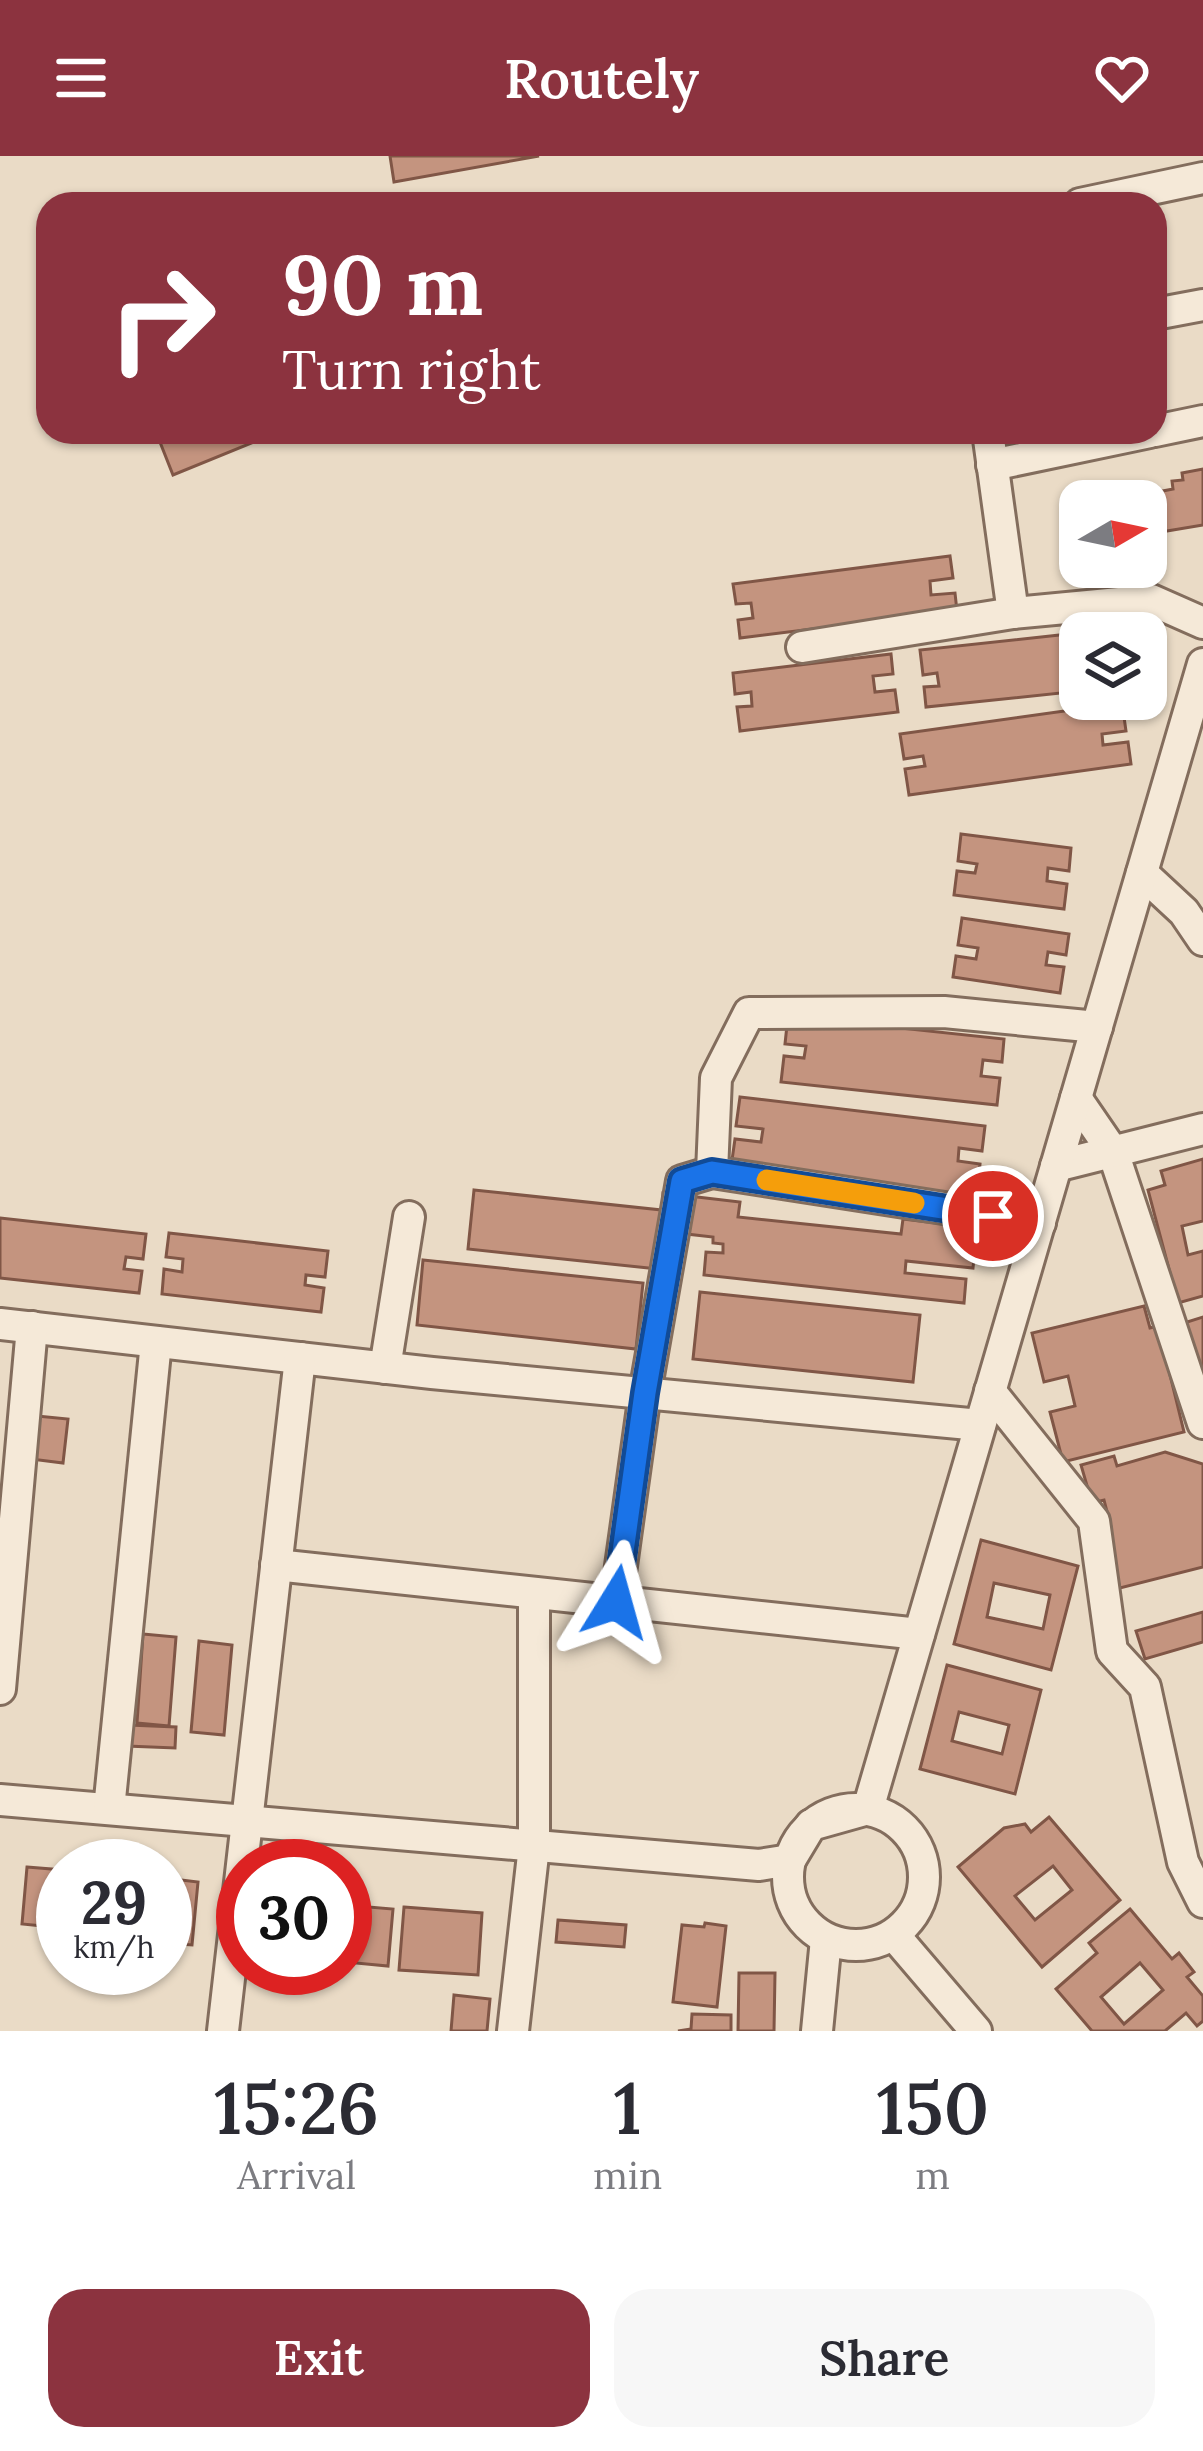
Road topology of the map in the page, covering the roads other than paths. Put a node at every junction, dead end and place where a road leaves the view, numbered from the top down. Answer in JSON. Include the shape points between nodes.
{"nodes":[{"id":1,"x":1203,"y":178,"type":"edge"},
{"id":2,"x":1137,"y":192,"type":"edge"},
{"id":3,"x":1203,"y":304,"type":"edge"},
{"id":4,"x":1167,"y":312,"type":"edge"},
{"id":5,"x":1203,"y":421,"type":"edge"},
{"id":6,"x":1167,"y":429,"type":"edge"},
{"id":7,"x":989,"y":444,"type":"edge"},
{"id":8,"x":1094,"y":444,"type":"edge"},
{"id":9,"x":992,"y":465,"type":"junction"},
{"id":10,"x":1012,"y":614,"type":"junction"},
{"id":11,"x":1203,"y":623,"type":"edge"},
{"id":12,"x":802,"y":647,"type":"dead end"},
{"id":13,"x":1203,"y":664,"type":"edge"},
{"id":14,"x":1142,"y":873,"type":"junction"},
{"id":15,"x":1203,"y":940,"type":"edge"},
{"id":16,"x":1097,"y":1027,"type":"junction"},
{"id":17,"x":1076,"y":1098,"type":"junction"},
{"id":18,"x":1203,"y":1129,"type":"edge"},
{"id":19,"x":1113,"y":1152,"type":"junction"},
{"id":20,"x":1056,"y":1166,"type":"junction"},
{"id":21,"x":712,"y":1172,"type":"junction"},
{"id":22,"x":409,"y":1216,"type":"dead end"},
{"id":23,"x":1040,"y":1223,"type":"junction"},
{"id":24,"x":0,"y":1324,"type":"edge"},
{"id":25,"x":32,"y":1327,"type":"junction"},
{"id":26,"x":156,"y":1342,"type":"junction"},
{"id":27,"x":300,"y":1358,"type":"junction"},
{"id":28,"x":385,"y":1368,"type":"junction"},
{"id":29,"x":990,"y":1391,"type":"junction"},
{"id":30,"x":645,"y":1393,"type":"junction"},
{"id":31,"x":1203,"y":1423,"type":"edge"},
{"id":32,"x":980,"y":1425,"type":"junction"},
{"id":33,"x":276,"y":1565,"type":"junction"},
{"id":34,"x":533,"y":1593,"type":"junction"},
{"id":35,"x":616,"y":1602,"type":"junction"},
{"id":36,"x":919,"y":1634,"type":"junction"},
{"id":37,"x":0,"y":1689,"type":"edge"},
{"id":38,"x":0,"y":1800,"type":"edge"},
{"id":39,"x":109,"y":1809,"type":"junction"},
{"id":40,"x":868,"y":1809,"type":"junction"},
{"id":41,"x":246,"y":1821,"type":"junction"},
{"id":42,"x":534,"y":1846,"type":"junction"},
{"id":43,"x":790,"y":1860,"type":"junction"},
{"id":44,"x":1203,"y":1902,"type":"edge"},
{"id":45,"x":894,"y":1935,"type":"junction"},
{"id":46,"x":826,"y":1940,"type":"junction"},
{"id":47,"x":223,"y":2031,"type":"edge"},
{"id":48,"x":514,"y":2031,"type":"edge"},
{"id":49,"x":817,"y":2031,"type":"edge"},
{"id":50,"x":976,"y":2031,"type":"edge"}],
"edges":[{"from":1,"to":2,"type":"street"},
{"from":3,"to":4,"type":"street"},
{"from":5,"to":6,"type":"street"},
{"from":7,"to":9,"type":"street"},
{"from":8,"to":9,"type":"street"},
{"from":9,"to":10,"type":"street"},
{"from":10,"to":11,"type":"street","via":[[1151,600]]},
{"from":10,"to":12,"type":"street"},
{"from":13,"to":14,"type":"street"},
{"from":14,"to":15,"type":"street"},
{"from":14,"to":16,"type":"street"},
{"from":16,"to":17,"type":"street"},
{"from":16,"to":21,"type":"street","via":[[944,1012],[749,1013],[716,1078]]},
{"from":17,"to":19,"type":"street"},
{"from":17,"to":20,"type":"street"},
{"from":18,"to":19,"type":"street"},
{"from":19,"to":20,"type":"street"},
{"from":19,"to":31,"type":"street"},
{"from":20,"to":23,"type":"street"},
{"from":21,"to":23,"type":"street"},
{"from":21,"to":30,"type":"street","via":[[682,1181]]},
{"from":22,"to":28,"type":"street"},
{"from":23,"to":29,"type":"street"},
{"from":24,"to":25,"type":"street"},
{"from":25,"to":26,"type":"street"},
{"from":25,"to":37,"type":"street"},
{"from":26,"to":27,"type":"street"},
{"from":26,"to":39,"type":"street"},
{"from":27,"to":28,"type":"street"},
{"from":27,"to":33,"type":"street"},
{"from":28,"to":30,"type":"street"},
{"from":29,"to":32,"type":"street"},
{"from":29,"to":44,"type":"street","via":[[1094,1521],[1112,1651],[1145,1687],[1184,1862]]},
{"from":30,"to":32,"type":"street"},
{"from":30,"to":35,"type":"street"},
{"from":32,"to":36,"type":"street"},
{"from":33,"to":34,"type":"street"},
{"from":33,"to":41,"type":"street"},
{"from":34,"to":35,"type":"street"},
{"from":34,"to":42,"type":"street"},
{"from":35,"to":36,"type":"street"},
{"from":36,"to":40,"type":"street"},
{"from":38,"to":39,"type":"street"},
{"from":39,"to":41,"type":"street"},
{"from":40,"to":43,"type":"street","via":[[811,1825]]},
{"from":40,"to":45,"type":"street","via":[[908,1832],[925,1875],[922,1898]]},
{"from":41,"to":42,"type":"street"},
{"from":41,"to":47,"type":"street"},
{"from":42,"to":43,"type":"street"},
{"from":42,"to":48,"type":"street"},
{"from":43,"to":46,"type":"street","via":[[794,1906]]},
{"from":45,"to":46,"type":"street","via":[[849,1946]]},
{"from":45,"to":50,"type":"street"},
{"from":46,"to":49,"type":"street"}]}
